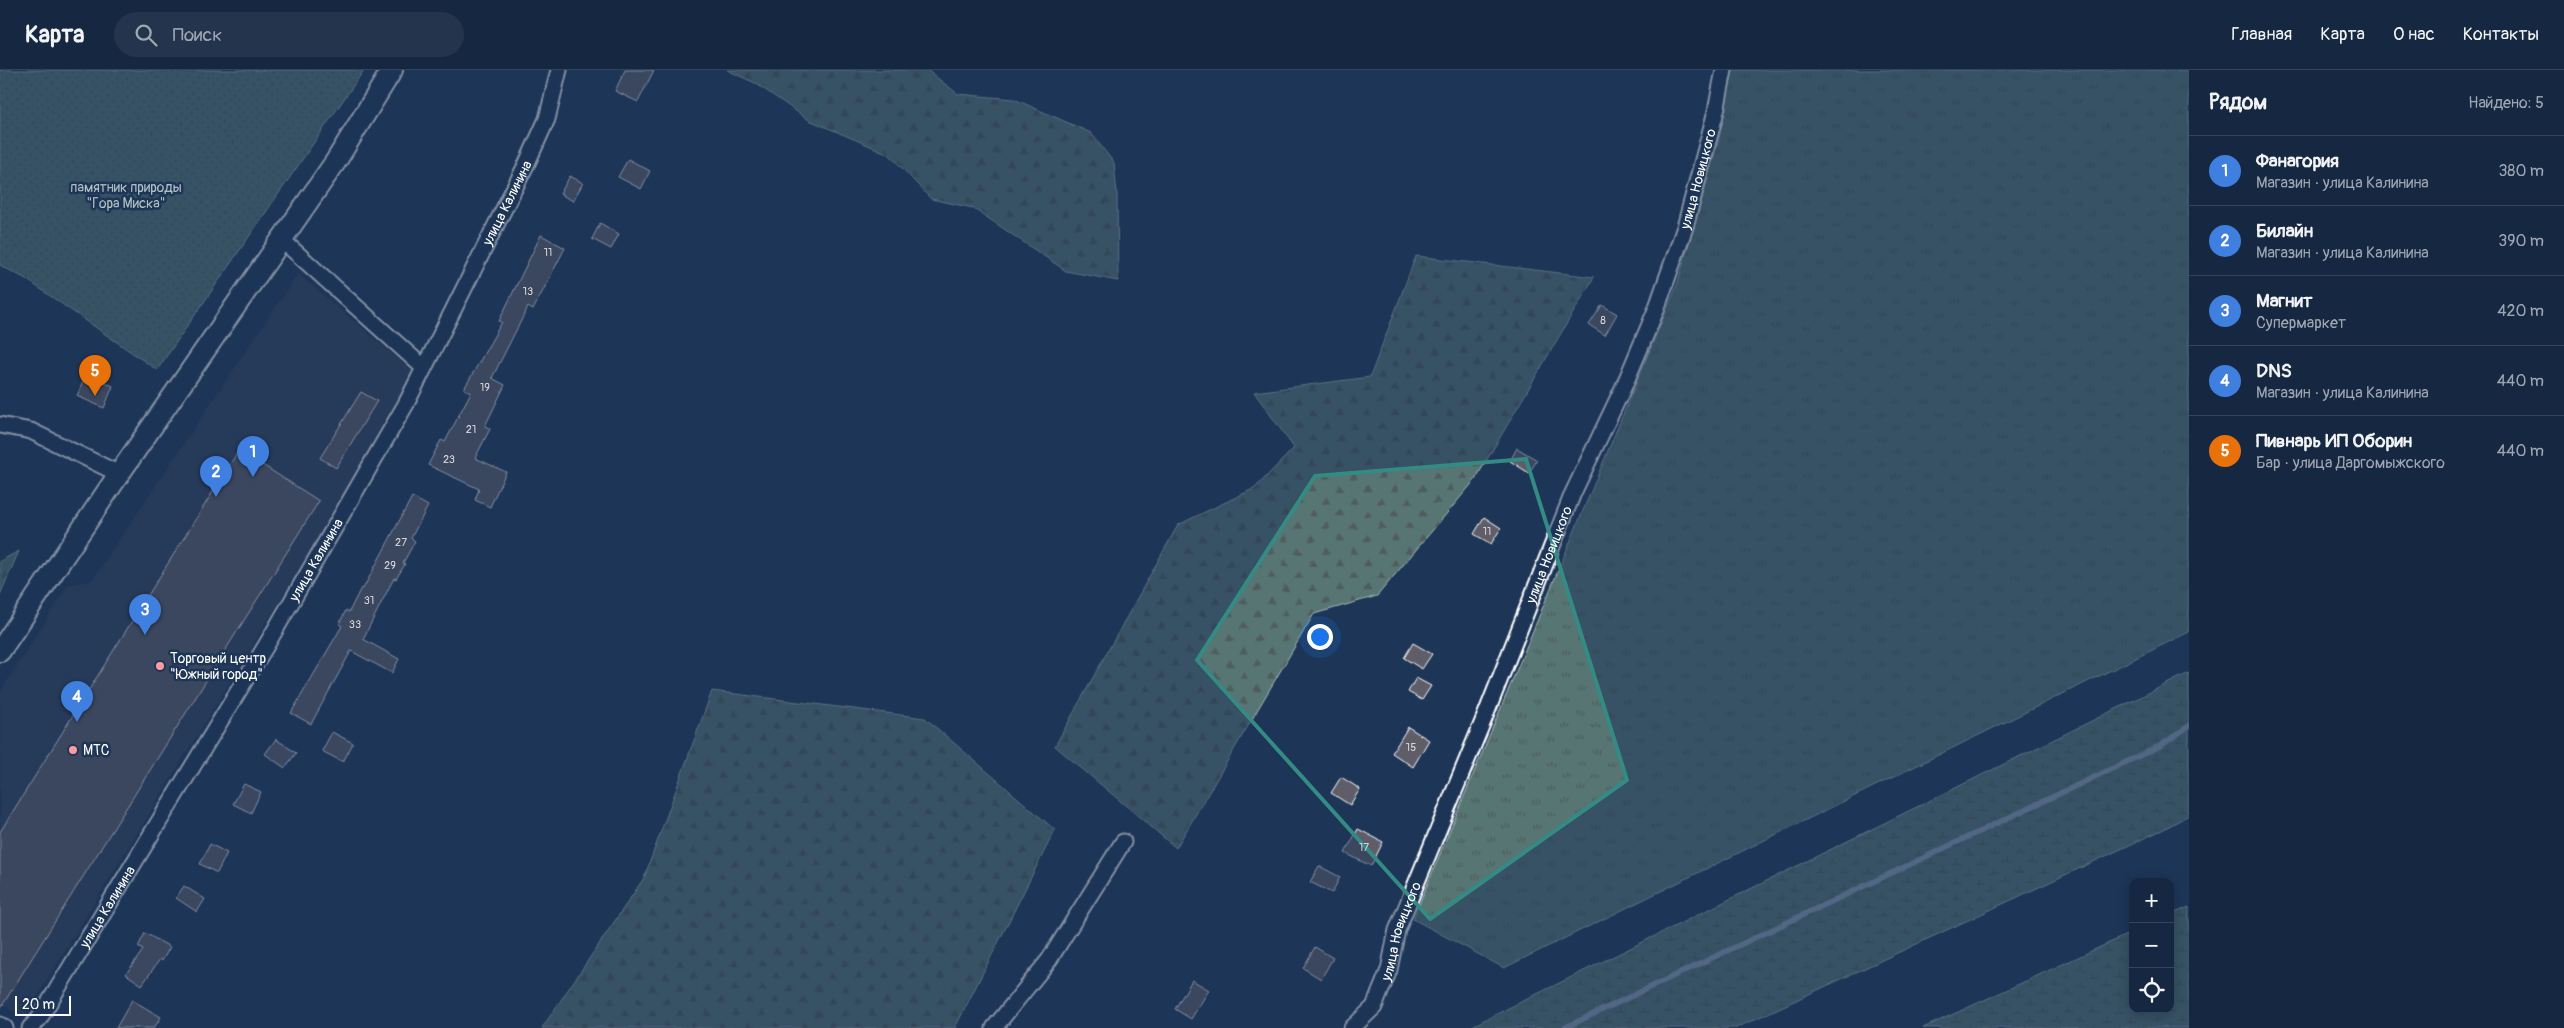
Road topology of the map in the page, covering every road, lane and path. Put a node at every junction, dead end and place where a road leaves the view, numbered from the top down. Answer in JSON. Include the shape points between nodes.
{"nodes":[{"id":1,"x":392,"y":70,"type":"edge"},
{"id":2,"x":559,"y":70,"type":"edge"},
{"id":3,"x":1724,"y":70,"type":"edge"},
{"id":4,"x":281,"y":239,"type":"junction"},
{"id":5,"x":424,"y":368,"type":"junction"},
{"id":6,"x":0,"y":425,"type":"edge"},
{"id":7,"x":119,"y":474,"type":"junction"},
{"id":8,"x":0,"y":651,"type":"edge"},
{"id":9,"x":1123,"y":842,"type":"dead end"},
{"id":10,"x":0,"y":1025,"type":"edge"},
{"id":11,"x":5,"y":1028,"type":"edge"},
{"id":12,"x":30,"y":1028,"type":"edge"},
{"id":13,"x":994,"y":1028,"type":"edge"},
{"id":14,"x":1352,"y":1028,"type":"edge"}],
"edges":[{"from":1,"to":4,"type":"main road","via":[[336,161]]},
{"from":2,"to":5,"type":"street","name":"улица Калинина","via":[[546,118],[531,154]]},
{"from":3,"to":14,"type":"street","name":"улица Новицкого","via":[[1685,227],[1656,310],[1573,493],[1397,930],[1389,970],[1374,1007]]},
{"from":4,"to":5,"type":"street"},
{"from":4,"to":7,"type":"main road"},
{"from":5,"to":12,"type":"street","name":"улица Калинина","via":[[267,644]]},
{"from":6,"to":7,"type":"street","via":[[32,431]]},
{"from":7,"to":8,"type":"main road"},
{"from":9,"to":13,"type":"street","via":[[1049,960]]},
{"from":10,"to":11,"type":"street"}]}
